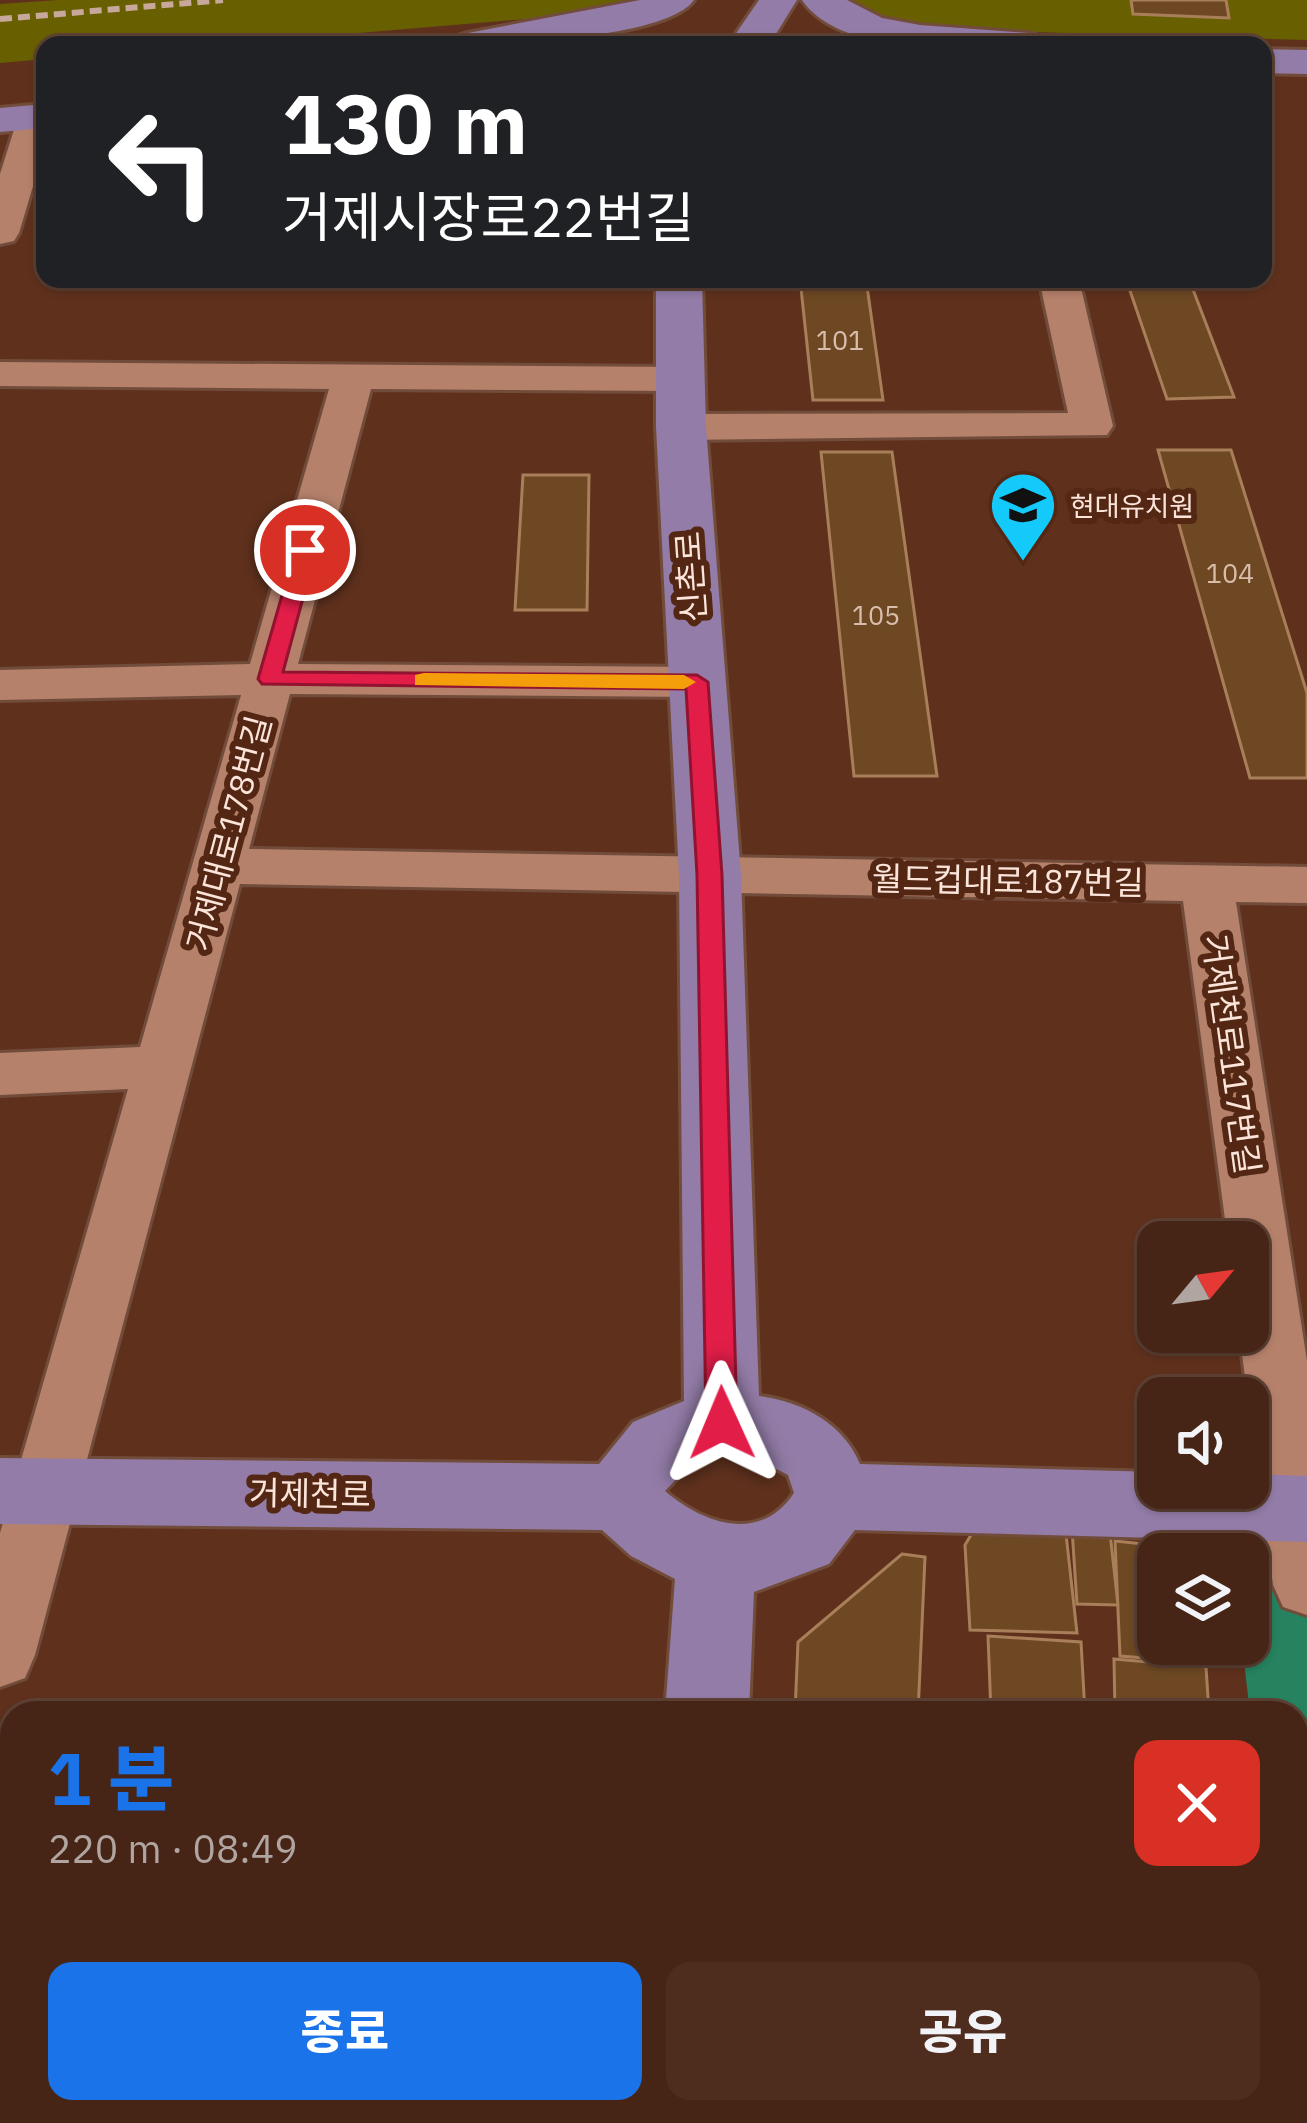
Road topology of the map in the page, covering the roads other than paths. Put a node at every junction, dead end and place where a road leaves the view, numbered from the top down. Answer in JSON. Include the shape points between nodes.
{"nodes":[{"id":1,"x":675,"y":0,"type":"edge"},
{"id":2,"x":778,"y":0,"type":"edge"},
{"id":3,"x":821,"y":0,"type":"edge"},
{"id":4,"x":501,"y":36,"type":"edge"},
{"id":5,"x":756,"y":36,"type":"edge"},
{"id":6,"x":917,"y":36,"type":"edge"},
{"id":7,"x":27,"y":118,"type":"edge"},
{"id":8,"x":0,"y":233,"type":"edge"},
{"id":9,"x":679,"y":288,"type":"edge"},
{"id":10,"x":1061,"y":288,"type":"edge"},
{"id":11,"x":0,"y":374,"type":"edge"},
{"id":12,"x":352,"y":378,"type":"junction"},
{"id":13,"x":680,"y":403,"type":"junction"},
{"id":14,"x":3,"y":679,"type":"edge"},
{"id":15,"x":270,"y":679,"type":"junction"},
{"id":16,"x":697,"y":682,"type":"junction"},
{"id":17,"x":219,"y":866,"type":"junction"},
{"id":18,"x":710,"y":875,"type":"junction"},
{"id":19,"x":1208,"y":883,"type":"junction"},
{"id":20,"x":1307,"y":885,"type":"edge"},
{"id":21,"x":164,"y":1067,"type":"junction"},
{"id":22,"x":0,"y":1074,"type":"edge"},
{"id":23,"x":722,"y":1423,"type":"junction"},
{"id":24,"x":24,"y":1490,"type":"edge"},
{"id":25,"x":834,"y":1496,"type":"junction"},
{"id":26,"x":620,"y":1497,"type":"junction"},
{"id":27,"x":1302,"y":1509,"type":"edge"},
{"id":28,"x":716,"y":1555,"type":"junction"},
{"id":29,"x":1307,"y":1585,"type":"edge"},
{"id":30,"x":0,"y":1655,"type":"edge"},
{"id":31,"x":707,"y":1701,"type":"edge"}],
"edges":[{"from":1,"to":4,"type":"main road","via":[[608,20]]},
{"from":2,"to":5,"type":"main road"},
{"from":3,"to":6,"type":"main road","via":[[873,29]]},
{"from":7,"to":8,"type":"street"},
{"from":9,"to":13,"type":"main road","name":"신촌로"},
{"from":10,"to":13,"type":"street","via":[[1092,426]]},
{"from":11,"to":12,"type":"street"},
{"from":12,"to":13,"type":"street"},
{"from":12,"to":15,"type":"street","name":"거제대로178번길"},
{"from":13,"to":16,"type":"main road","name":"신촌로"},
{"from":14,"to":15,"type":"street"},
{"from":15,"to":16,"type":"street"},
{"from":15,"to":17,"type":"street","name":"거제대로178번길"},
{"from":16,"to":18,"type":"main road","name":"신촌로"},
{"from":17,"to":18,"type":"street","name":"월드컵대로187번길"},
{"from":17,"to":21,"type":"street","name":"거제대로178번길"},
{"from":18,"to":19,"type":"street","name":"월드컵대로187번길"},
{"from":18,"to":23,"type":"main road","name":"신촌로"},
{"from":19,"to":20,"type":"street","name":"월드컵대로187번길"},
{"from":19,"to":27,"type":"street","name":"거제천로117번길"},
{"from":21,"to":22,"type":"street"},
{"from":21,"to":24,"type":"street","name":"거제대로178번길"},
{"from":23,"to":25,"type":"main road","via":[[769,1429],[818,1454]]},
{"from":23,"to":26,"type":"main road","via":[[676,1432],[638,1461]]},
{"from":24,"to":26,"type":"main road","name":"거제천로"},
{"from":24,"to":30,"type":"street","name":"거제대로178번길"},
{"from":25,"to":27,"type":"main road"},
{"from":25,"to":28,"type":"main road","via":[[805,1539],[756,1558]]},
{"from":26,"to":28,"type":"main road","via":[[645,1526],[686,1552]]},
{"from":27,"to":29,"type":"street","name":"거제천로117번길"},
{"from":28,"to":31,"type":"main road"}]}
